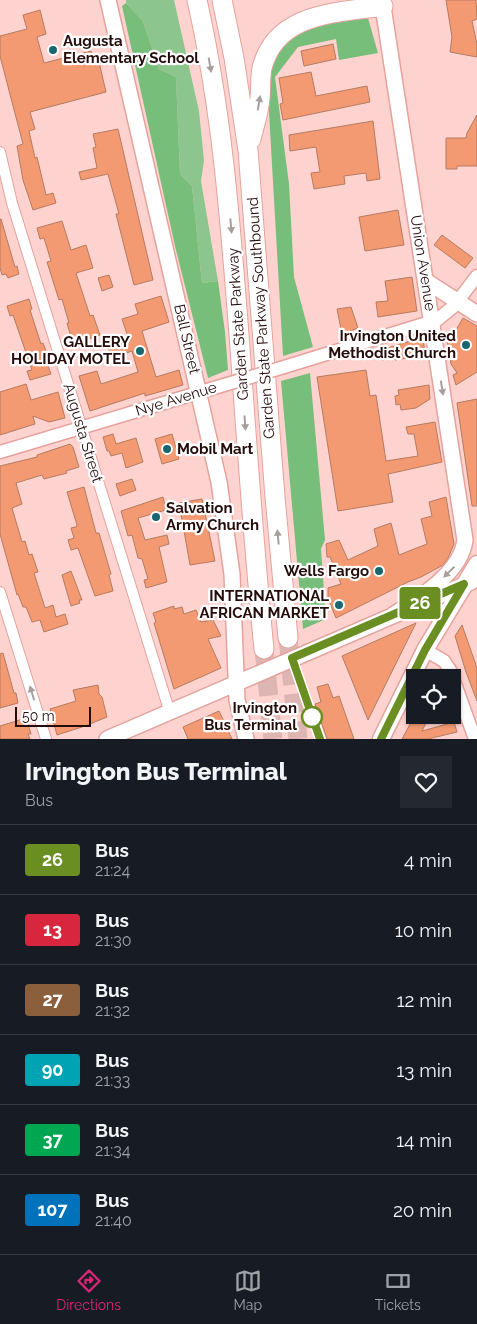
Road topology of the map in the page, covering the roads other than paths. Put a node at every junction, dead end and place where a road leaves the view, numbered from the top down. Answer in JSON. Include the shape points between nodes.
{"nodes":[{"id":1,"x":108,"y":0,"type":"edge"},
{"id":2,"x":197,"y":0,"type":"edge"},
{"id":3,"x":222,"y":0,"type":"edge"},
{"id":4,"x":382,"y":3,"type":"edge"},
{"id":5,"x":248,"y":150,"type":"junction"},
{"id":6,"x":0,"y":152,"type":"edge"},
{"id":7,"x":477,"y":276,"type":"edge"},
{"id":8,"x":426,"y":281,"type":"junction"},
{"id":9,"x":458,"y":302,"type":"junction"},
{"id":10,"x":477,"y":314,"type":"edge"},
{"id":11,"x":432,"y":322,"type":"junction"},
{"id":12,"x":199,"y":392,"type":"junction"},
{"id":13,"x":82,"y":427,"type":"junction"},
{"id":14,"x":0,"y":452,"type":"edge"},
{"id":15,"x":477,"y":564,"type":"edge"},
{"id":16,"x":471,"y":582,"type":"edge"},
{"id":17,"x":0,"y":592,"type":"edge"},
{"id":18,"x":394,"y":615,"type":"junction"},
{"id":19,"x":288,"y":638,"type":"tunnel mouth"},
{"id":20,"x":264,"y":649,"type":"tunnel mouth"},
{"id":21,"x":425,"y":650,"type":"junction"},
{"id":22,"x":236,"y":682,"type":"junction"},
{"id":23,"x":170,"y":713,"type":"junction"},
{"id":24,"x":123,"y":736,"type":"edge"},
{"id":25,"x":46,"y":739,"type":"edge"},
{"id":26,"x":107,"y":739,"type":"edge"},
{"id":27,"x":246,"y":739,"type":"edge"},
{"id":28,"x":381,"y":739,"type":"edge"},
{"id":29,"x":475,"y":739,"type":"edge"}],
"edges":[{"from":1,"to":12,"type":"main road","name":"Ball Street"},
{"from":2,"to":20,"type":"highway","name":"Garden State Parkway","one_way":true,"via":[[215,96],[229,206]]},
{"from":3,"to":5,"type":"highway","name":"Garden State Parkway Southbound"},
{"from":5,"to":4,"type":"highway","one_way":true,"via":[[260,99],[263,66],[280,37],[309,19]]},
{"from":4,"to":8,"type":"main road","name":"Union Avenue"},
{"from":19,"to":5,"type":"highway","name":"Garden State Parkway Southbound","one_way":true},
{"from":6,"to":13,"type":"street","name":"Augusta Street","via":[[12,203]]},
{"from":7,"to":9,"type":"street","name":"Nye Avenue"},
{"from":8,"to":9,"type":"main road"},
{"from":8,"to":11,"type":"main road","name":"Union Avenue"},
{"from":9,"to":10,"type":"main road"},
{"from":9,"to":11,"type":"street","name":"Nye Avenue"},
{"from":11,"to":12,"type":"street","name":"Nye Avenue","bridge":true},
{"from":11,"to":18,"type":"main road","name":"Union Avenue","one_way":true,"via":[[465,540],[463,552],[453,568]]},
{"from":12,"to":13,"type":"street","name":"Nye Avenue"},
{"from":12,"to":22,"type":"main road","name":"Ball Street","via":[[227,532],[234,603]]},
{"from":13,"to":14,"type":"street","name":"Nye Avenue"},
{"from":13,"to":23,"type":"street","name":"Augusta Street"},
{"from":15,"to":16,"type":"main road"},
{"from":16,"to":18,"type":"main road"},
{"from":16,"to":21,"type":"main road"},
{"from":25,"to":17,"type":"street","one_way":true},
{"from":18,"to":22,"type":"main road"},
{"from":21,"to":28,"type":"main road"},
{"from":21,"to":29,"type":"street","via":[[444,661],[450,670]]},
{"from":22,"to":23,"type":"main road"},
{"from":22,"to":27,"type":"main road","name":"Ball Street","via":[[238,708]]},
{"from":23,"to":24,"type":"main road"},
{"from":24,"to":26,"type":"main road"}]}
